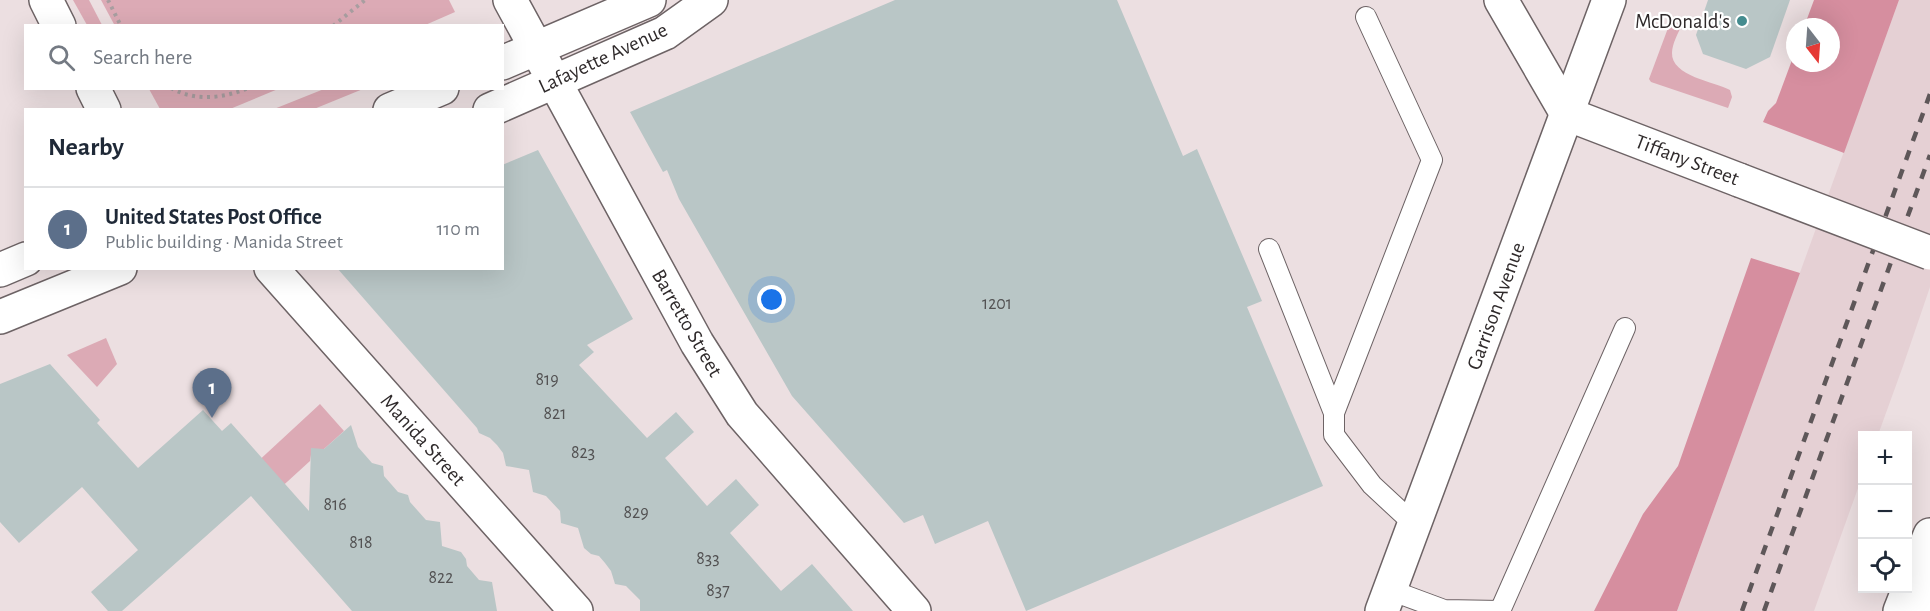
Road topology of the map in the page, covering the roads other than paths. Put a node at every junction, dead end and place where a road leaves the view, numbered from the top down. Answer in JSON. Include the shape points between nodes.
{"nodes":[{"id":1,"x":46,"y":0,"type":"edge"},
{"id":2,"x":510,"y":0,"type":"edge"},
{"id":3,"x":649,"y":0,"type":"edge"},
{"id":4,"x":711,"y":0,"type":"edge"},
{"id":5,"x":1501,"y":0,"type":"edge"},
{"id":6,"x":1609,"y":0,"type":"edge"},
{"id":7,"x":1366,"y":17,"type":"dead end"},
{"id":8,"x":58,"y":24,"type":"edge"},
{"id":9,"x":536,"y":49,"type":"junction"},
{"id":10,"x":504,"y":62,"type":"edge"},
{"id":11,"x":554,"y":81,"type":"junction"},
{"id":12,"x":94,"y":90,"type":"edge"},
{"id":13,"x":437,"y":90,"type":"edge"},
{"id":14,"x":103,"y":108,"type":"edge"},
{"id":15,"x":395,"y":108,"type":"edge"},
{"id":16,"x":494,"y":108,"type":"edge"},
{"id":17,"x":1567,"y":114,"type":"junction"},
{"id":18,"x":1269,"y":249,"type":"dead end"},
{"id":19,"x":1930,"y":254,"type":"edge"},
{"id":20,"x":24,"y":260,"type":"edge"},
{"id":21,"x":0,"y":270,"type":"edge"},
{"id":22,"x":115,"y":270,"type":"edge"},
{"id":23,"x":273,"y":270,"type":"edge"},
{"id":24,"x":0,"y":317,"type":"edge"},
{"id":25,"x":1625,"y":328,"type":"dead end"},
{"id":26,"x":1334,"y":413,"type":"junction"},
{"id":27,"x":1414,"y":524,"type":"junction"},
{"id":28,"x":1930,"y":535,"type":"edge"},
{"id":29,"x":1930,"y":595,"type":"edge"},
{"id":30,"x":1386,"y":601,"type":"edge"},
{"id":31,"x":576,"y":611,"type":"edge"},
{"id":32,"x":914,"y":611,"type":"edge"},
{"id":33,"x":1900,"y":611,"type":"edge"},
{"id":34,"x":1924,"y":611,"type":"edge"}],
"edges":[{"from":1,"to":8,"type":"main road"},
{"from":2,"to":9,"type":"main road","name":"Barretto Street"},
{"from":3,"to":9,"type":"main road","name":"Lafayette Avenue"},
{"from":4,"to":11,"type":"main road","name":"Lafayette Avenue","via":[[665,33]]},
{"from":5,"to":17,"type":"main road"},
{"from":6,"to":17,"type":"main road","name":"Garrison Avenue"},
{"from":7,"to":26,"type":"lane","via":[[1432,160]]},
{"from":9,"to":10,"type":"main road","name":"Lafayette Avenue"},
{"from":9,"to":11,"type":"main road","name":"Barretto Street"},
{"from":11,"to":16,"type":"main road","name":"Lafayette Avenue"},
{"from":11,"to":32,"type":"main road","name":"Barretto Street","via":[[697,343],[741,414]]},
{"from":12,"to":14,"type":"main road"},
{"from":13,"to":15,"type":"main road"},
{"from":17,"to":19,"type":"main road","name":"Tiffany Street","bridge":true},
{"from":17,"to":27,"type":"main road","name":"Garrison Avenue"},
{"from":18,"to":26,"type":"lane"},
{"from":20,"to":21,"type":"main road"},
{"from":22,"to":24,"type":"main road"},
{"from":23,"to":31,"type":"main road","name":"Manida Street"},
{"from":25,"to":30,"type":"lane","via":[[1500,611],[1444,610]]},
{"from":26,"to":27,"type":"lane","via":[[1334,435],[1372,485]]},
{"from":27,"to":30,"type":"main road","name":"Garrison Avenue"},
{"from":28,"to":33,"type":"main road"},
{"from":29,"to":34,"type":"main road"}]}
